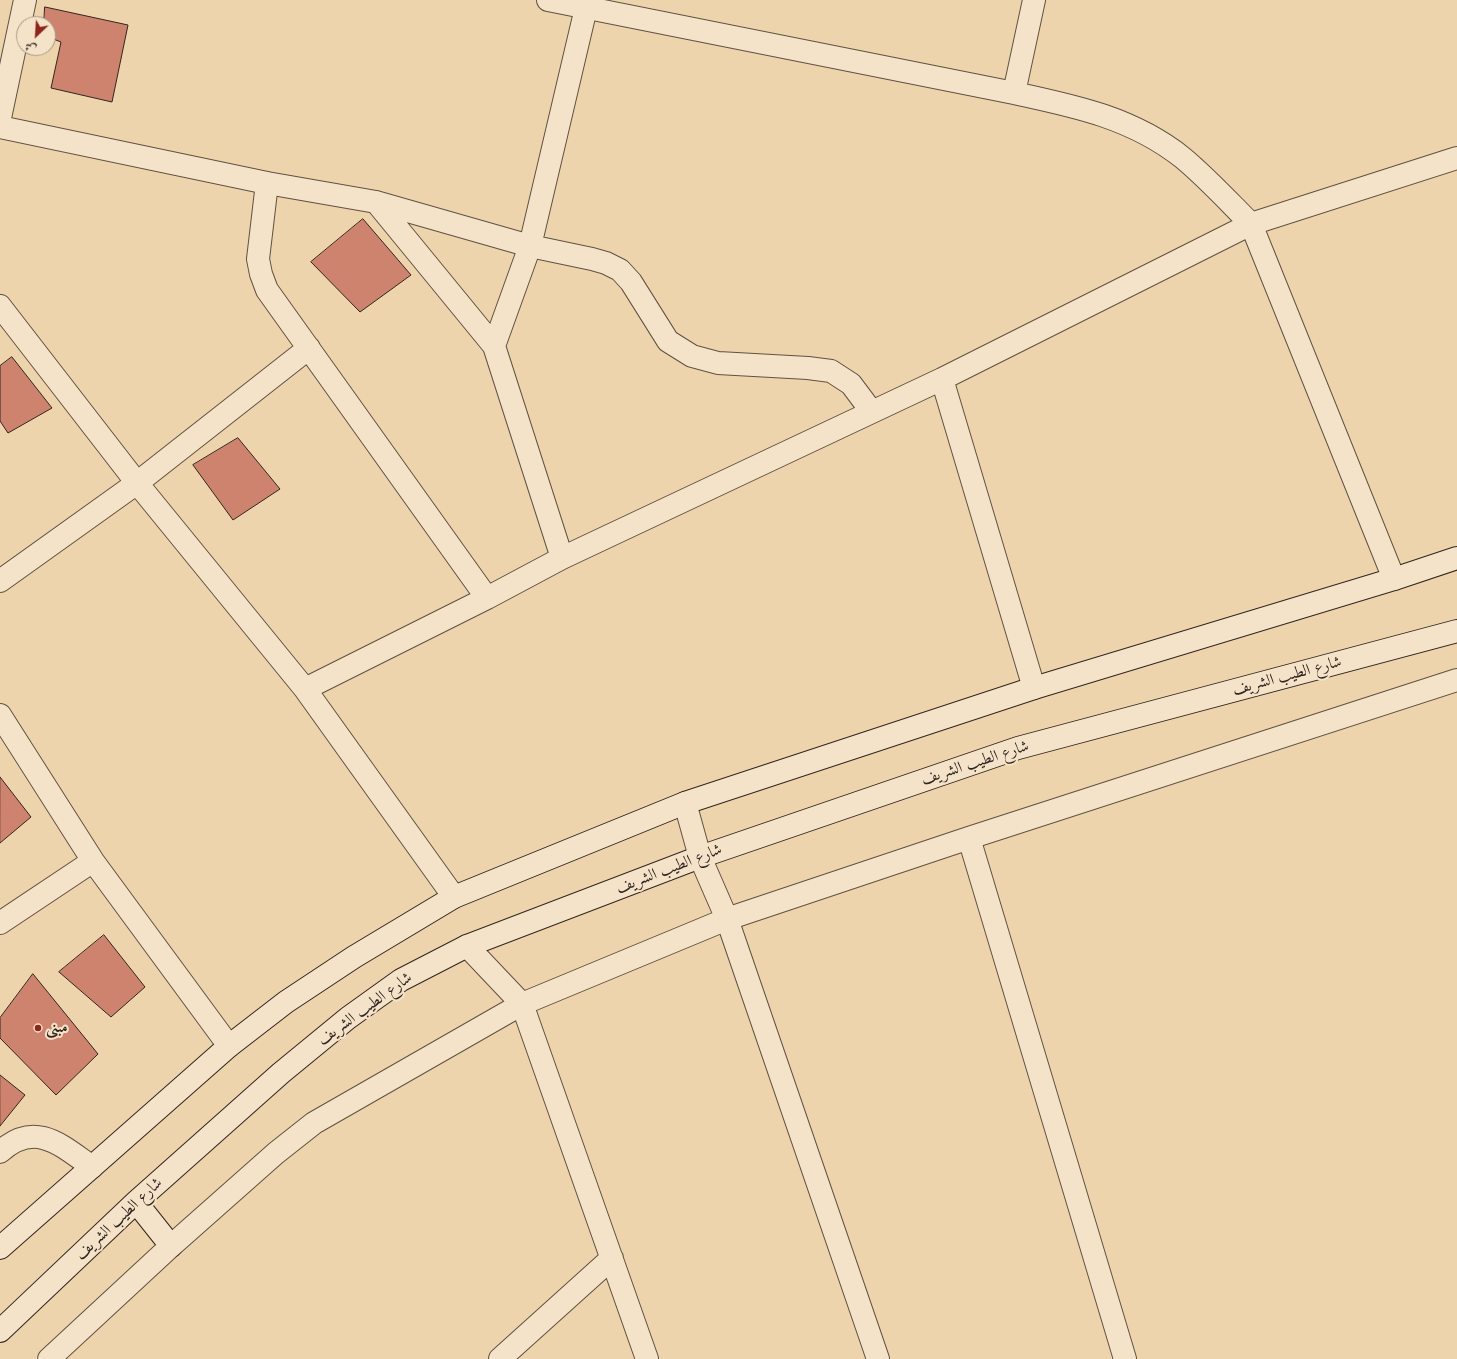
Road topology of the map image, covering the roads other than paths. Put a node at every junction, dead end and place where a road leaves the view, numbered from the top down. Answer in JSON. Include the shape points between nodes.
{"nodes":[{"id":1,"x":25,"y":0,"type":"edge"},
{"id":2,"x":548,"y":0,"type":"edge"},
{"id":3,"x":1034,"y":0,"type":"edge"},
{"id":4,"x":586,"y":8,"type":"junction"},
{"id":5,"x":1014,"y":93,"type":"junction"},
{"id":6,"x":0,"y":118,"type":"edge"},
{"id":7,"x":0,"y":127,"type":"edge"},
{"id":8,"x":1457,"y":158,"type":"edge"},
{"id":9,"x":267,"y":183,"type":"junction"},
{"id":10,"x":376,"y":202,"type":"junction"},
{"id":11,"x":1251,"y":224,"type":"junction"},
{"id":12,"x":530,"y":246,"type":"junction"},
{"id":13,"x":0,"y":306,"type":"edge"},
{"id":14,"x":494,"y":346,"type":"junction"},
{"id":15,"x":309,"y":348,"type":"junction"},
{"id":16,"x":942,"y":379,"type":"junction"},
{"id":17,"x":872,"y":412,"type":"junction"},
{"id":18,"x":136,"y":483,"type":"junction"},
{"id":19,"x":562,"y":558,"type":"junction"},
{"id":20,"x":1457,"y":558,"type":"edge"},
{"id":21,"x":1394,"y":579,"type":"junction"},
{"id":22,"x":0,"y":581,"type":"edge"},
{"id":23,"x":487,"y":598,"type":"junction"},
{"id":24,"x":1457,"y":631,"type":"edge"},
{"id":25,"x":1457,"y":680,"type":"edge"},
{"id":26,"x":1034,"y":688,"type":"junction"},
{"id":27,"x":305,"y":689,"type":"junction"},
{"id":28,"x":0,"y":715,"type":"edge"},
{"id":29,"x":685,"y":803,"type":"junction"},
{"id":30,"x":969,"y":838,"type":"junction"},
{"id":31,"x":700,"y":857,"type":"junction"},
{"id":32,"x":93,"y":861,"type":"junction"},
{"id":33,"x":454,"y":897,"type":"junction"},
{"id":34,"x":727,"y":919,"type":"junction"},
{"id":35,"x":0,"y":923,"type":"edge"},
{"id":36,"x":468,"y":946,"type":"junction"},
{"id":37,"x":522,"y":1004,"type":"junction"},
{"id":38,"x":229,"y":1046,"type":"junction"},
{"id":39,"x":0,"y":1152,"type":"edge"},
{"id":40,"x":92,"y":1166,"type":"junction"},
{"id":41,"x":136,"y":1202,"type":"junction"},
{"id":42,"x":171,"y":1246,"type":"junction"},
{"id":43,"x":0,"y":1248,"type":"edge"},
{"id":44,"x":612,"y":1258,"type":"junction"},
{"id":45,"x":0,"y":1331,"type":"edge"},
{"id":46,"x":48,"y":1359,"type":"edge"},
{"id":47,"x":500,"y":1359,"type":"edge"},
{"id":48,"x":647,"y":1359,"type":"edge"},
{"id":49,"x":878,"y":1359,"type":"edge"},
{"id":50,"x":1125,"y":1359,"type":"edge"}],
"edges":[{"from":1,"to":6,"type":"street"},
{"from":2,"to":4,"type":"street"},
{"from":3,"to":5,"type":"street"},
{"from":4,"to":5,"type":"street"},
{"from":4,"to":12,"type":"street"},
{"from":5,"to":11,"type":"street","via":[[1110,117],[1148,135],[1183,158]]},
{"from":7,"to":9,"type":"street"},
{"from":8,"to":11,"type":"street"},
{"from":9,"to":10,"type":"street"},
{"from":9,"to":15,"type":"street","via":[[258,259],[261,274],[267,290]]},
{"from":10,"to":12,"type":"street"},
{"from":10,"to":14,"type":"street"},
{"from":11,"to":16,"type":"street"},
{"from":11,"to":21,"type":"street"},
{"from":12,"to":14,"type":"street"},
{"from":12,"to":17,"type":"street","via":[[592,258],[620,270],[668,341],[692,356],[718,363],[831,371],[851,384]]},
{"from":13,"to":18,"type":"street"},
{"from":14,"to":19,"type":"street"},
{"from":15,"to":18,"type":"street"},
{"from":15,"to":23,"type":"street"},
{"from":16,"to":17,"type":"street"},
{"from":16,"to":26,"type":"street"},
{"from":17,"to":19,"type":"street"},
{"from":18,"to":22,"type":"street"},
{"from":18,"to":27,"type":"street"},
{"from":19,"to":23,"type":"street"},
{"from":20,"to":21,"type":"street"},
{"from":21,"to":26,"type":"street"},
{"from":23,"to":27,"type":"street"},
{"from":24,"to":31,"type":"street","name":"شارع الطيب الشريف","via":[[1018,748]]},
{"from":25,"to":30,"type":"street"},
{"from":26,"to":29,"type":"street"},
{"from":27,"to":33,"type":"street"},
{"from":28,"to":32,"type":"street"},
{"from":29,"to":31,"type":"street"},
{"from":29,"to":33,"type":"street"},
{"from":30,"to":34,"type":"street"},
{"from":30,"to":50,"type":"street"},
{"from":31,"to":34,"type":"street"},
{"from":31,"to":36,"type":"street","name":"شارع الطيب الشريف"},
{"from":32,"to":35,"type":"street"},
{"from":32,"to":38,"type":"street"},
{"from":33,"to":38,"type":"street","via":[[354,956],[286,1002]]},
{"from":34,"to":37,"type":"street"},
{"from":34,"to":49,"type":"street"},
{"from":36,"to":37,"type":"street"},
{"from":36,"to":41,"type":"street","name":"شارع الطيب الشريف","via":[[401,980],[348,1018],[281,1073]]},
{"from":37,"to":42,"type":"street","via":[[314,1123],[276,1153]]},
{"from":37,"to":44,"type":"street"},
{"from":38,"to":40,"type":"street"},
{"from":39,"to":40,"type":"street","via":[[9,1144],[25,1137],[43,1137],[56,1142]]},
{"from":40,"to":43,"type":"street"},
{"from":41,"to":42,"type":"street"},
{"from":41,"to":45,"type":"street","name":"شارع الطيب الشريف"},
{"from":42,"to":46,"type":"street"},
{"from":44,"to":47,"type":"street"},
{"from":44,"to":48,"type":"street"}]}
